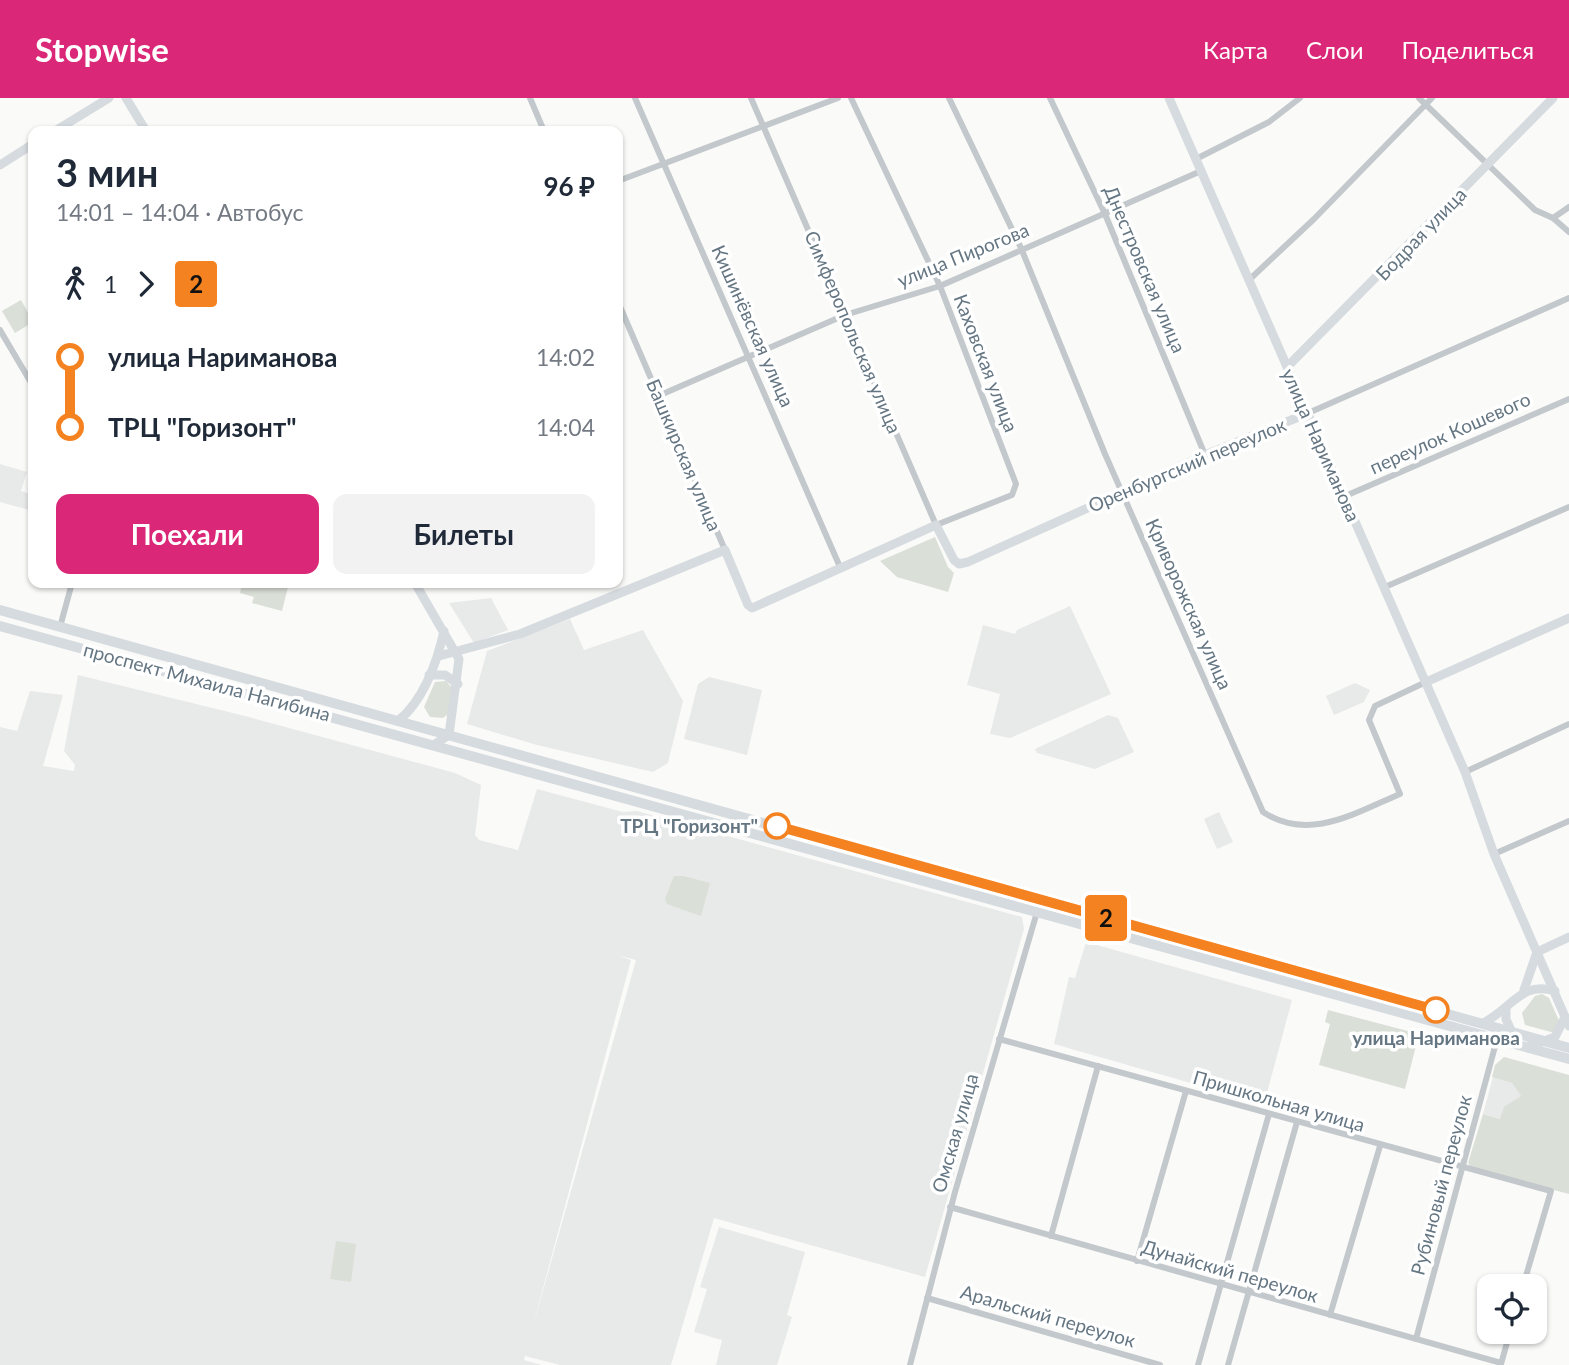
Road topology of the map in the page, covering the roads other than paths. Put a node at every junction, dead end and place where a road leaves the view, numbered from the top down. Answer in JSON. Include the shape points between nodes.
{"nodes":[{"id":1,"x":109,"y":98,"type":"edge"},
{"id":2,"x":126,"y":98,"type":"edge"},
{"id":3,"x":530,"y":98,"type":"edge"},
{"id":4,"x":635,"y":98,"type":"edge"},
{"id":5,"x":751,"y":98,"type":"edge"},
{"id":6,"x":838,"y":98,"type":"edge"},
{"id":7,"x":851,"y":98,"type":"edge"},
{"id":8,"x":949,"y":98,"type":"edge"},
{"id":9,"x":1051,"y":98,"type":"edge"},
{"id":10,"x":1168,"y":98,"type":"edge"},
{"id":11,"x":1300,"y":98,"type":"edge"},
{"id":12,"x":1419,"y":98,"type":"edge"},
{"id":13,"x":1432,"y":98,"type":"edge"},
{"id":14,"x":1553,"y":98,"type":"edge"},
{"id":15,"x":1427,"y":105,"type":"junction"},
{"id":16,"x":63,"y":126,"type":"edge"},
{"id":17,"x":143,"y":126,"type":"edge"},
{"id":18,"x":542,"y":126,"type":"edge"},
{"id":19,"x":763,"y":126,"type":"junction"},
{"id":20,"x":28,"y":147,"type":"edge"},
{"id":21,"x":1196,"y":159,"type":"junction"},
{"id":22,"x":663,"y":164,"type":"junction"},
{"id":23,"x":1489,"y":164,"type":"junction"},
{"id":24,"x":0,"y":165,"type":"edge"},
{"id":25,"x":1201,"y":171,"type":"junction"},
{"id":26,"x":623,"y":179,"type":"edge"},
{"id":27,"x":1569,"y":207,"type":"edge"},
{"id":28,"x":1105,"y":214,"type":"junction"},
{"id":29,"x":1553,"y":218,"type":"junction"},
{"id":30,"x":1569,"y":232,"type":"edge"},
{"id":31,"x":1021,"y":248,"type":"junction"},
{"id":32,"x":1250,"y":279,"type":"junction"},
{"id":33,"x":940,"y":286,"type":"junction"},
{"id":34,"x":1569,"y":299,"type":"edge"},
{"id":35,"x":623,"y":314,"type":"edge"},
{"id":36,"x":845,"y":315,"type":"junction"},
{"id":37,"x":0,"y":330,"type":"edge"},
{"id":38,"x":750,"y":356,"type":"junction"},
{"id":39,"x":1287,"y":367,"type":"junction"},
{"id":40,"x":28,"y":378,"type":"edge"},
{"id":41,"x":658,"y":396,"type":"junction"},
{"id":42,"x":1569,"y":399,"type":"edge"},
{"id":43,"x":1306,"y":414,"type":"junction"},
{"id":44,"x":1205,"y":455,"type":"junction"},
{"id":45,"x":1123,"y":492,"type":"junction"},
{"id":46,"x":1343,"y":497,"type":"junction"},
{"id":47,"x":1569,"y":507,"type":"edge"},
{"id":48,"x":936,"y":525,"type":"junction"},
{"id":49,"x":725,"y":550,"type":"junction"},
{"id":50,"x":958,"y":564,"type":"joint"},
{"id":51,"x":840,"y":567,"type":"junction"},
{"id":52,"x":1385,"y":587,"type":"junction"},
{"id":53,"x":71,"y":588,"type":"edge"},
{"id":54,"x":418,"y":588,"type":"edge"},
{"id":55,"x":0,"y":610,"type":"edge"},
{"id":56,"x":1569,"y":618,"type":"edge"},
{"id":57,"x":0,"y":626,"type":"edge"},
{"id":58,"x":60,"y":627,"type":"junction"},
{"id":59,"x":444,"y":631,"type":"junction"},
{"id":60,"x":457,"y":653,"type":"junction"},
{"id":61,"x":439,"y":656,"type":"junction"},
{"id":62,"x":429,"y":675,"type":"junction"},
{"id":63,"x":1426,"y":682,"type":"junction"},
{"id":64,"x":458,"y":684,"type":"junction"},
{"id":65,"x":410,"y":711,"type":"junction"},
{"id":66,"x":398,"y":721,"type":"junction"},
{"id":67,"x":1569,"y":724,"type":"edge"},
{"id":68,"x":411,"y":725,"type":"junction"},
{"id":69,"x":449,"y":735,"type":"junction"},
{"id":70,"x":414,"y":739,"type":"junction"},
{"id":71,"x":435,"y":744,"type":"junction"},
{"id":72,"x":1465,"y":772,"type":"junction"},
{"id":73,"x":1569,"y":821,"type":"edge"},
{"id":74,"x":1494,"y":854,"type":"junction"},
{"id":75,"x":1037,"y":912,"type":"junction"},
{"id":76,"x":1569,"y":937,"type":"edge"},
{"id":77,"x":1537,"y":952,"type":"junction"},
{"id":78,"x":1524,"y":990,"type":"junction"},
{"id":79,"x":1555,"y":991,"type":"junction"},
{"id":80,"x":1506,"y":1009,"type":"junction"},
{"id":81,"x":1565,"y":1016,"type":"junction"},
{"id":82,"x":1483,"y":1023,"type":"junction"},
{"id":83,"x":1569,"y":1026,"type":"edge"},
{"id":84,"x":1511,"y":1031,"type":"junction"},
{"id":85,"x":1499,"y":1033,"type":"junction"},
{"id":86,"x":999,"y":1039,"type":"junction"},
{"id":87,"x":1547,"y":1041,"type":"junction"},
{"id":88,"x":1517,"y":1044,"type":"junction"},
{"id":89,"x":1528,"y":1047,"type":"junction"},
{"id":90,"x":1569,"y":1048,"type":"edge"},
{"id":91,"x":1569,"y":1059,"type":"edge"},
{"id":92,"x":1098,"y":1066,"type":"junction"},
{"id":93,"x":1186,"y":1091,"type":"junction"},
{"id":94,"x":1269,"y":1114,"type":"junction"},
{"id":95,"x":1297,"y":1122,"type":"junction"},
{"id":96,"x":1380,"y":1146,"type":"junction"},
{"id":97,"x":1463,"y":1168,"type":"junction"},
{"id":98,"x":950,"y":1208,"type":"junction"},
{"id":99,"x":1051,"y":1236,"type":"junction"},
{"id":100,"x":1137,"y":1261,"type":"junction"},
{"id":101,"x":1527,"y":1274,"type":"edge"},
{"id":102,"x":1221,"y":1285,"type":"junction"},
{"id":103,"x":1249,"y":1293,"type":"junction"},
{"id":104,"x":927,"y":1298,"type":"junction"},
{"id":105,"x":1331,"y":1315,"type":"junction"},
{"id":106,"x":1416,"y":1339,"type":"junction"},
{"id":107,"x":1507,"y":1344,"type":"edge"},
{"id":108,"x":1501,"y":1364,"type":"edge"},
{"id":109,"x":910,"y":1365,"type":"edge"},
{"id":110,"x":1160,"y":1365,"type":"edge"},
{"id":111,"x":1198,"y":1365,"type":"edge"},
{"id":112,"x":1228,"y":1365,"type":"edge"}],
"edges":[{"from":1,"to":16,"type":"street"},
{"from":2,"to":17,"type":"street"},
{"from":3,"to":18,"type":"street"},
{"from":4,"to":22,"type":"street","name":"Кишинёвская улица"},
{"from":5,"to":19,"type":"street","name":"Симферопольская улица"},
{"from":6,"to":19,"type":"street"},
{"from":7,"to":33,"type":"street","name":"Каховская улица"},
{"from":8,"to":31,"type":"street","name":"Криворожская улица"},
{"from":9,"to":28,"type":"street","name":"Днестровская улица"},
{"from":10,"to":21,"type":"street","name":"улица Нариманова"},
{"from":11,"to":21,"type":"street","via":[[1269,122]]},
{"from":12,"to":15,"type":"street"},
{"from":13,"to":15,"type":"street"},
{"from":14,"to":23,"type":"street","name":"Бодрая улица"},
{"from":15,"to":23,"type":"street"},
{"from":15,"to":32,"type":"street"},
{"from":19,"to":22,"type":"street"},
{"from":19,"to":36,"type":"street","name":"Симферопольская улица"},
{"from":20,"to":24,"type":"street"},
{"from":21,"to":25,"type":"street","name":"улица Нариманова"},
{"from":22,"to":26,"type":"street"},
{"from":22,"to":38,"type":"street","name":"Кишинёвская улица"},
{"from":23,"to":29,"type":"street","via":[[1535,210]]},
{"from":23,"to":39,"type":"street","name":"Бодрая улица"},
{"from":25,"to":28,"type":"street","name":"улица Пирогова"},
{"from":25,"to":32,"type":"street","name":"улица Нариманова"},
{"from":27,"to":29,"type":"street"},
{"from":28,"to":31,"type":"street","name":"улица Пирогова"},
{"from":28,"to":44,"type":"street","name":"Днестровская улица"},
{"from":29,"to":30,"type":"street"},
{"from":31,"to":33,"type":"street","name":"улица Пирогова"},
{"from":31,"to":45,"type":"street","name":"Криворожская улица"},
{"from":32,"to":39,"type":"street","name":"улица Нариманова"},
{"from":33,"to":36,"type":"street","name":"улица Пирогова"},
{"from":33,"to":48,"type":"street","name":"Каховская улица","via":[[1017,489]]},
{"from":34,"to":43,"type":"street","name":"Оренбургский переулок"},
{"from":35,"to":41,"type":"street","name":"Башкирская улица"},
{"from":36,"to":38,"type":"street","name":"улица Пирогова"},
{"from":36,"to":48,"type":"street","name":"Симферопольская улица"},
{"from":37,"to":40,"type":"street"},
{"from":38,"to":41,"type":"street","name":"улица Пирогова"},
{"from":38,"to":51,"type":"street","name":"Кишинёвская улица"},
{"from":39,"to":43,"type":"street","name":"улица Нариманова"},
{"from":41,"to":49,"type":"street","name":"Башкирская улица"},
{"from":42,"to":46,"type":"street","name":"переулок Кошевого"},
{"from":43,"to":44,"type":"street","name":"Оренбургский переулок"},
{"from":43,"to":46,"type":"street","name":"улица Нариманова"},
{"from":44,"to":45,"type":"street","name":"Оренбургский переулок"},
{"from":45,"to":50,"type":"street","name":"Оренбургский переулок"},
{"from":45,"to":63,"type":"street","name":"Криворожская улица","via":[[1263,812],[1272,818],[1296,826],[1321,825],[1399,794],[1369,720],[1375,706]]},
{"from":46,"to":52,"type":"street","name":"улица Нариманова"},
{"from":47,"to":52,"type":"street"},
{"from":48,"to":50,"type":"street","name":"Симферопольская улица"},
{"from":48,"to":51,"type":"street"},
{"from":49,"to":51,"type":"street","name":"Башкирская улица","via":[[752,608]]},
{"from":49,"to":60,"type":"street"},
{"from":52,"to":63,"type":"street","name":"улица Нариманова"},
{"from":53,"to":58,"type":"street"},
{"from":54,"to":59,"type":"street"},
{"from":55,"to":58,"type":"main road","name":"проспект Михаила Нагибина"},
{"from":56,"to":63,"type":"street"},
{"from":57,"to":70,"type":"main road","name":"проспект Михаила Нагибина"},
{"from":58,"to":66,"type":"main road","name":"проспект Михаила Нагибина"},
{"from":59,"to":60,"type":"street"},
{"from":59,"to":61,"type":"street"},
{"from":60,"to":61,"type":"street"},
{"from":60,"to":64,"type":"street"},
{"from":61,"to":62,"type":"street"},
{"from":62,"to":64,"type":"street","via":[[445,674]]},
{"from":62,"to":65,"type":"street"},
{"from":63,"to":72,"type":"street","name":"улица Нариманова"},
{"from":64,"to":69,"type":"street"},
{"from":65,"to":66,"type":"street"},
{"from":65,"to":68,"type":"street"},
{"from":66,"to":68,"type":"main road","name":"проспект Михаила Нагибина"},
{"from":67,"to":72,"type":"street"},
{"from":68,"to":69,"type":"main road","name":"проспект Михаила Нагибина"},
{"from":68,"to":70,"type":"street"},
{"from":69,"to":71,"type":"street"},
{"from":69,"to":82,"type":"main road","name":"проспект Михаила Нагибина"},
{"from":70,"to":71,"type":"main road","name":"проспект Михаила Нагибина"},
{"from":71,"to":75,"type":"main road","name":"проспект Михаила Нагибина"},
{"from":72,"to":74,"type":"street","name":"улица Нариманова"},
{"from":73,"to":74,"type":"street"},
{"from":74,"to":77,"type":"street","name":"улица Нариманова"},
{"from":75,"to":85,"type":"main road","name":"проспект Михаила Нагибина"},
{"from":75,"to":86,"type":"street","name":"Омская улица"},
{"from":76,"to":77,"type":"street"},
{"from":77,"to":78,"type":"street"},
{"from":77,"to":79,"type":"street","name":"улица Нариманова"},
{"from":78,"to":79,"type":"street"},
{"from":78,"to":80,"type":"street"},
{"from":79,"to":81,"type":"street","name":"улица Нариманова"},
{"from":80,"to":82,"type":"street"},
{"from":80,"to":84,"type":"street"},
{"from":80,"to":85,"type":"street"},
{"from":81,"to":83,"type":"street","name":"улица Нариманова"},
{"from":81,"to":87,"type":"street","via":[[1559,1032]]},
{"from":82,"to":85,"type":"main road","name":"проспект Михаила Нагибина"},
{"from":84,"to":85,"type":"main road","name":"проспект Михаила Нагибина"},
{"from":84,"to":87,"type":"main road","name":"проспект Михаила Нагибина"},
{"from":84,"to":88,"type":"street"},
{"from":85,"to":88,"type":"main road","name":"проспект Михаила Нагибина"},
{"from":85,"to":97,"type":"street","name":"Рубиновый переулок"},
{"from":86,"to":92,"type":"street","name":"Пришкольная улица"},
{"from":86,"to":98,"type":"street","name":"Омская улица"},
{"from":87,"to":89,"type":"street"},
{"from":87,"to":90,"type":"main road","name":"проспект Михаила Нагибина"},
{"from":88,"to":89,"type":"main road","name":"проспект Михаила Нагибина"},
{"from":89,"to":91,"type":"main road","name":"проспект Михаила Нагибина"},
{"from":92,"to":93,"type":"street","name":"Пришкольная улица"},
{"from":92,"to":99,"type":"street"},
{"from":93,"to":94,"type":"street","name":"Пришкольная улица"},
{"from":93,"to":100,"type":"street"},
{"from":94,"to":95,"type":"street","name":"Пришкольная улица"},
{"from":94,"to":102,"type":"street"},
{"from":95,"to":96,"type":"street","name":"Пришкольная улица"},
{"from":95,"to":103,"type":"street"},
{"from":96,"to":97,"type":"street","name":"Пришкольная улица"},
{"from":96,"to":105,"type":"street"},
{"from":97,"to":101,"type":"street","name":"Пришкольная улица","via":[[1551,1191]]},
{"from":97,"to":106,"type":"street","name":"Рубиновый переулок"},
{"from":98,"to":99,"type":"street","name":"Дунайский переулок"},
{"from":98,"to":104,"type":"street","name":"Омская улица"},
{"from":99,"to":100,"type":"street","name":"Дунайский переулок"},
{"from":100,"to":102,"type":"street","name":"Дунайский переулок"},
{"from":102,"to":103,"type":"street","name":"Дунайский переулок"},
{"from":102,"to":111,"type":"street"},
{"from":103,"to":105,"type":"street","name":"Дунайский переулок"},
{"from":103,"to":112,"type":"street"},
{"from":104,"to":109,"type":"street","name":"Омская улица"},
{"from":104,"to":110,"type":"street","name":"Аральский переулок"},
{"from":105,"to":106,"type":"street","name":"Дунайский переулок"},
{"from":106,"to":108,"type":"street","name":"Дунайский переулок"},
{"from":107,"to":108,"type":"street"}]}
